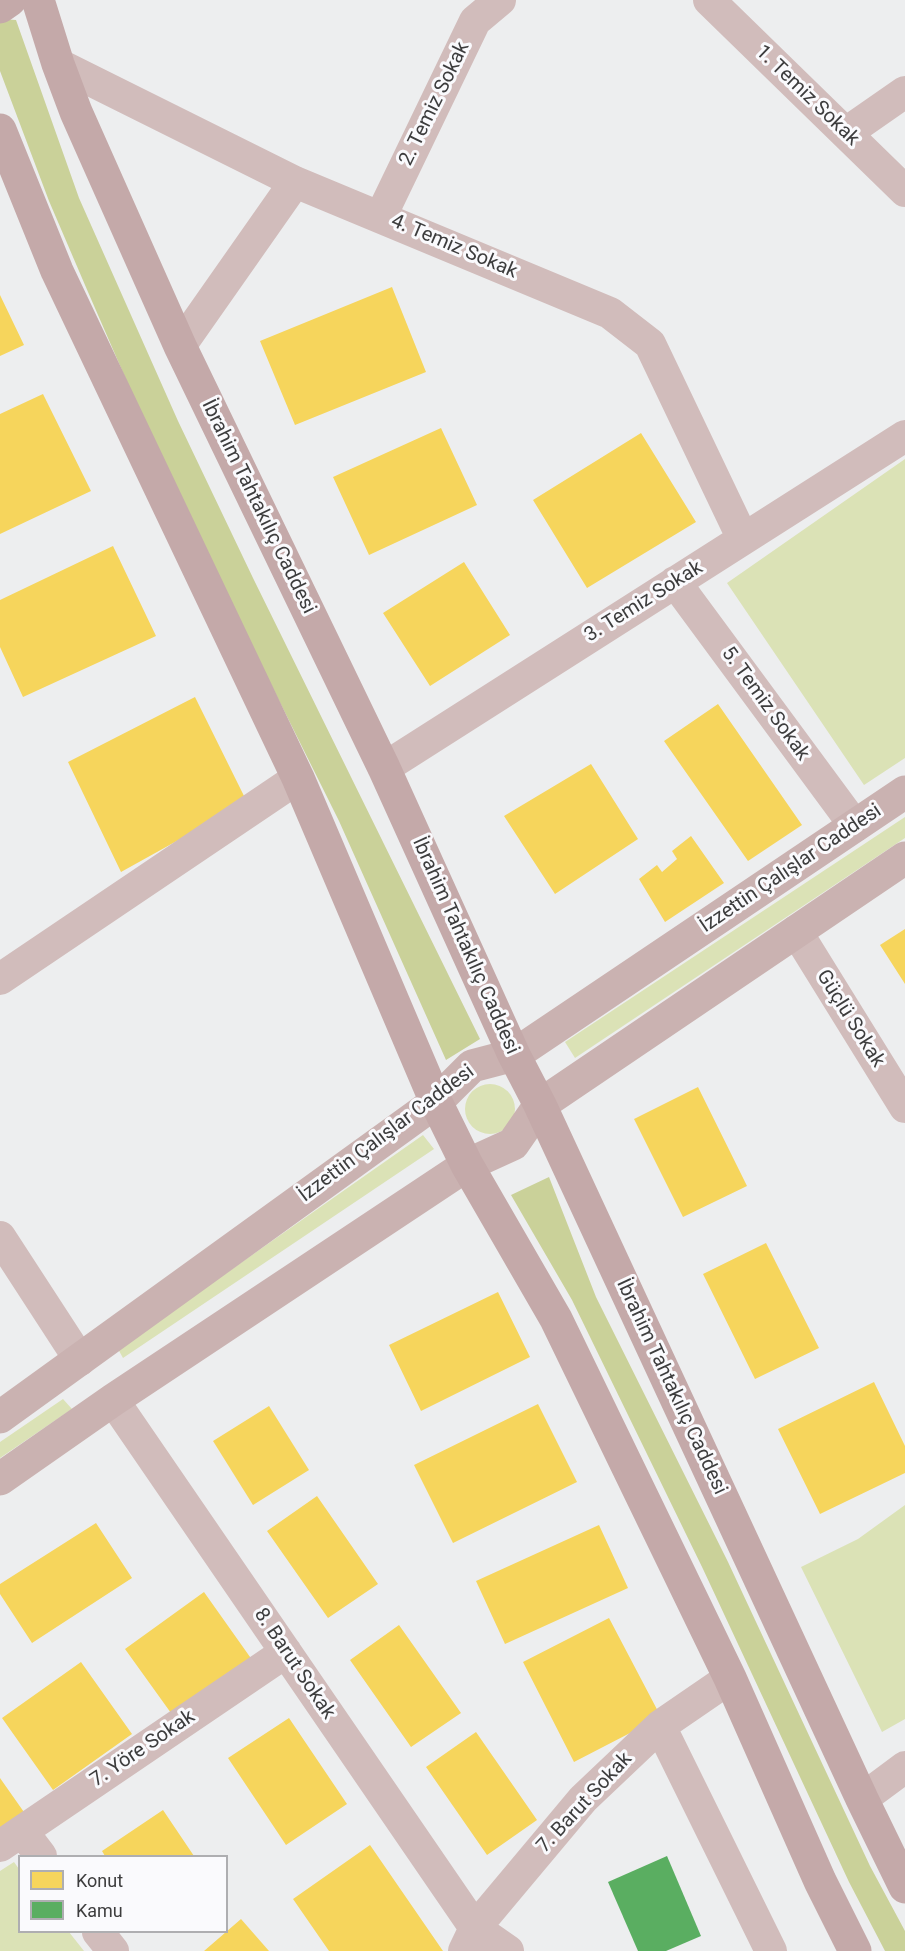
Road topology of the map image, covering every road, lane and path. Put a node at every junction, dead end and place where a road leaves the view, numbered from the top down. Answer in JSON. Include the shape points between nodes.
{"nodes":[{"id":1,"x":10,"y":0,"type":"edge"},
{"id":2,"x":38,"y":0,"type":"edge"},
{"id":3,"x":500,"y":0,"type":"edge"},
{"id":4,"x":709,"y":0,"type":"edge"},
{"id":5,"x":0,"y":7,"type":"edge"},
{"id":6,"x":58,"y":64,"type":"junction"},
{"id":7,"x":905,"y":92,"type":"edge"},
{"id":8,"x":0,"y":130,"type":"edge"},
{"id":9,"x":846,"y":133,"type":"junction"},
{"id":10,"x":295,"y":182,"type":"junction"},
{"id":11,"x":905,"y":191,"type":"edge"},
{"id":12,"x":381,"y":216,"type":"junction"},
{"id":13,"x":180,"y":346,"type":"junction"},
{"id":14,"x":905,"y":436,"type":"edge"},
{"id":15,"x":743,"y":538,"type":"junction"},
{"id":16,"x":675,"y":582,"type":"junction"},
{"id":17,"x":384,"y":768,"type":"junction"},
{"id":18,"x":298,"y":778,"type":"junction"},
{"id":19,"x":905,"y":792,"type":"edge"},
{"id":20,"x":855,"y":826,"type":"junction"},
{"id":21,"x":905,"y":858,"type":"edge"},
{"id":22,"x":796,"y":931,"type":"junction"},
{"id":23,"x":0,"y":979,"type":"edge"},
{"id":24,"x":514,"y":1055,"type":"junction"},
{"id":25,"x":436,"y":1102,"type":"junction"},
{"id":26,"x":540,"y":1105,"type":"junction"},
{"id":27,"x":905,"y":1107,"type":"edge"},
{"id":28,"x":467,"y":1165,"type":"junction"},
{"id":29,"x":0,"y":1237,"type":"edge"},
{"id":30,"x":80,"y":1360,"type":"junction"},
{"id":31,"x":113,"y":1400,"type":"junction"},
{"id":32,"x":0,"y":1417,"type":"edge"},
{"id":33,"x":0,"y":1479,"type":"edge"},
{"id":34,"x":286,"y":1652,"type":"junction"},
{"id":35,"x":730,"y":1678,"type":"junction"},
{"id":36,"x":660,"y":1726,"type":"junction"},
{"id":37,"x":905,"y":1767,"type":"edge"},
{"id":38,"x":862,"y":1799,"type":"junction"},
{"id":39,"x":11,"y":1839,"type":"edge"},
{"id":40,"x":38,"y":1855,"type":"edge"},
{"id":41,"x":905,"y":1887,"type":"edge"},
{"id":42,"x":99,"y":1933,"type":"edge"},
{"id":43,"x":469,"y":1940,"type":"edge"},
{"id":44,"x":112,"y":1951,"type":"edge"},
{"id":45,"x":508,"y":1951,"type":"edge"},
{"id":46,"x":771,"y":1951,"type":"edge"},
{"id":47,"x":855,"y":1951,"type":"edge"}],
"edges":[{"from":1,"to":5,"type":"main road"},
{"from":2,"to":6,"type":"main road","name":"İbrahim Tahtakılıç Caddesi"},
{"from":3,"to":12,"type":"street","name":"2. Temiz Sokak","via":[[475,21]]},
{"from":4,"to":9,"type":"street","name":"1. Temiz Sokak"},
{"from":6,"to":10,"type":"street","name":"4. Temiz Sokak"},
{"from":6,"to":13,"type":"main road","name":"İbrahim Tahtakılıç Caddesi"},
{"from":7,"to":9,"type":"street"},
{"from":8,"to":18,"type":"main road","via":[[57,271]]},
{"from":9,"to":11,"type":"street","name":"1. Temiz Sokak"},
{"from":10,"to":12,"type":"street","name":"4. Temiz Sokak"},
{"from":10,"to":13,"type":"street"},
{"from":12,"to":15,"type":"street","name":"4. Temiz Sokak","via":[[610,313],[650,344]]},
{"from":13,"to":17,"type":"main road","name":"İbrahim Tahtakılıç Caddesi"},
{"from":14,"to":15,"type":"street","name":"3. Temiz Sokak"},
{"from":15,"to":16,"type":"street","name":"3. Temiz Sokak"},
{"from":16,"to":17,"type":"street","name":"3. Temiz Sokak"},
{"from":16,"to":20,"type":"street","name":"5. Temiz Sokak"},
{"from":17,"to":24,"type":"main road","name":"İbrahim Tahtakılıç Caddesi"},
{"from":18,"to":23,"type":"street"},
{"from":18,"to":25,"type":"main road"},
{"from":19,"to":20,"type":"street","name":"İzzettin Çalışlar Caddesi"},
{"from":20,"to":24,"type":"street","name":"İzzettin Çalışlar Caddesi"},
{"from":21,"to":22,"type":"street"},
{"from":22,"to":26,"type":"street"},
{"from":22,"to":27,"type":"street","name":"Güçlü Sokak"},
{"from":24,"to":25,"type":"street","name":"İzzettin Çalışlar Caddesi","via":[[472,1066]]},
{"from":24,"to":26,"type":"main road","name":"İbrahim Tahtakılıç Caddesi"},
{"from":25,"to":28,"type":"main road"},
{"from":25,"to":30,"type":"street","name":"İzzettin Çalışlar Caddesi"},
{"from":26,"to":28,"type":"street","via":[[513,1144]]},
{"from":26,"to":38,"type":"main road","name":"İbrahim Tahtakılıç Caddesi"},
{"from":28,"to":31,"type":"street"},
{"from":28,"to":35,"type":"main road","via":[[556,1319]]},
{"from":29,"to":30,"type":"street"},
{"from":30,"to":31,"type":"street"},
{"from":30,"to":32,"type":"street","name":"İzzettin Çalışlar Caddesi"},
{"from":31,"to":33,"type":"street"},
{"from":31,"to":34,"type":"street","name":"8. Barut Sokak"},
{"from":34,"to":39,"type":"street","name":"7. Yöre Sokak"},
{"from":34,"to":43,"type":"street","name":"8. Barut Sokak"},
{"from":35,"to":36,"type":"street","name":"7. Barut Sokak"},
{"from":35,"to":47,"type":"main road"},
{"from":36,"to":43,"type":"street","name":"7. Barut Sokak","via":[[583,1799]]},
{"from":36,"to":46,"type":"street"},
{"from":37,"to":38,"type":"street"},
{"from":38,"to":41,"type":"main road","name":"İbrahim Tahtakılıç Caddesi"},
{"from":39,"to":40,"type":"street"},
{"from":42,"to":44,"type":"street"},
{"from":43,"to":45,"type":"street"}]}
